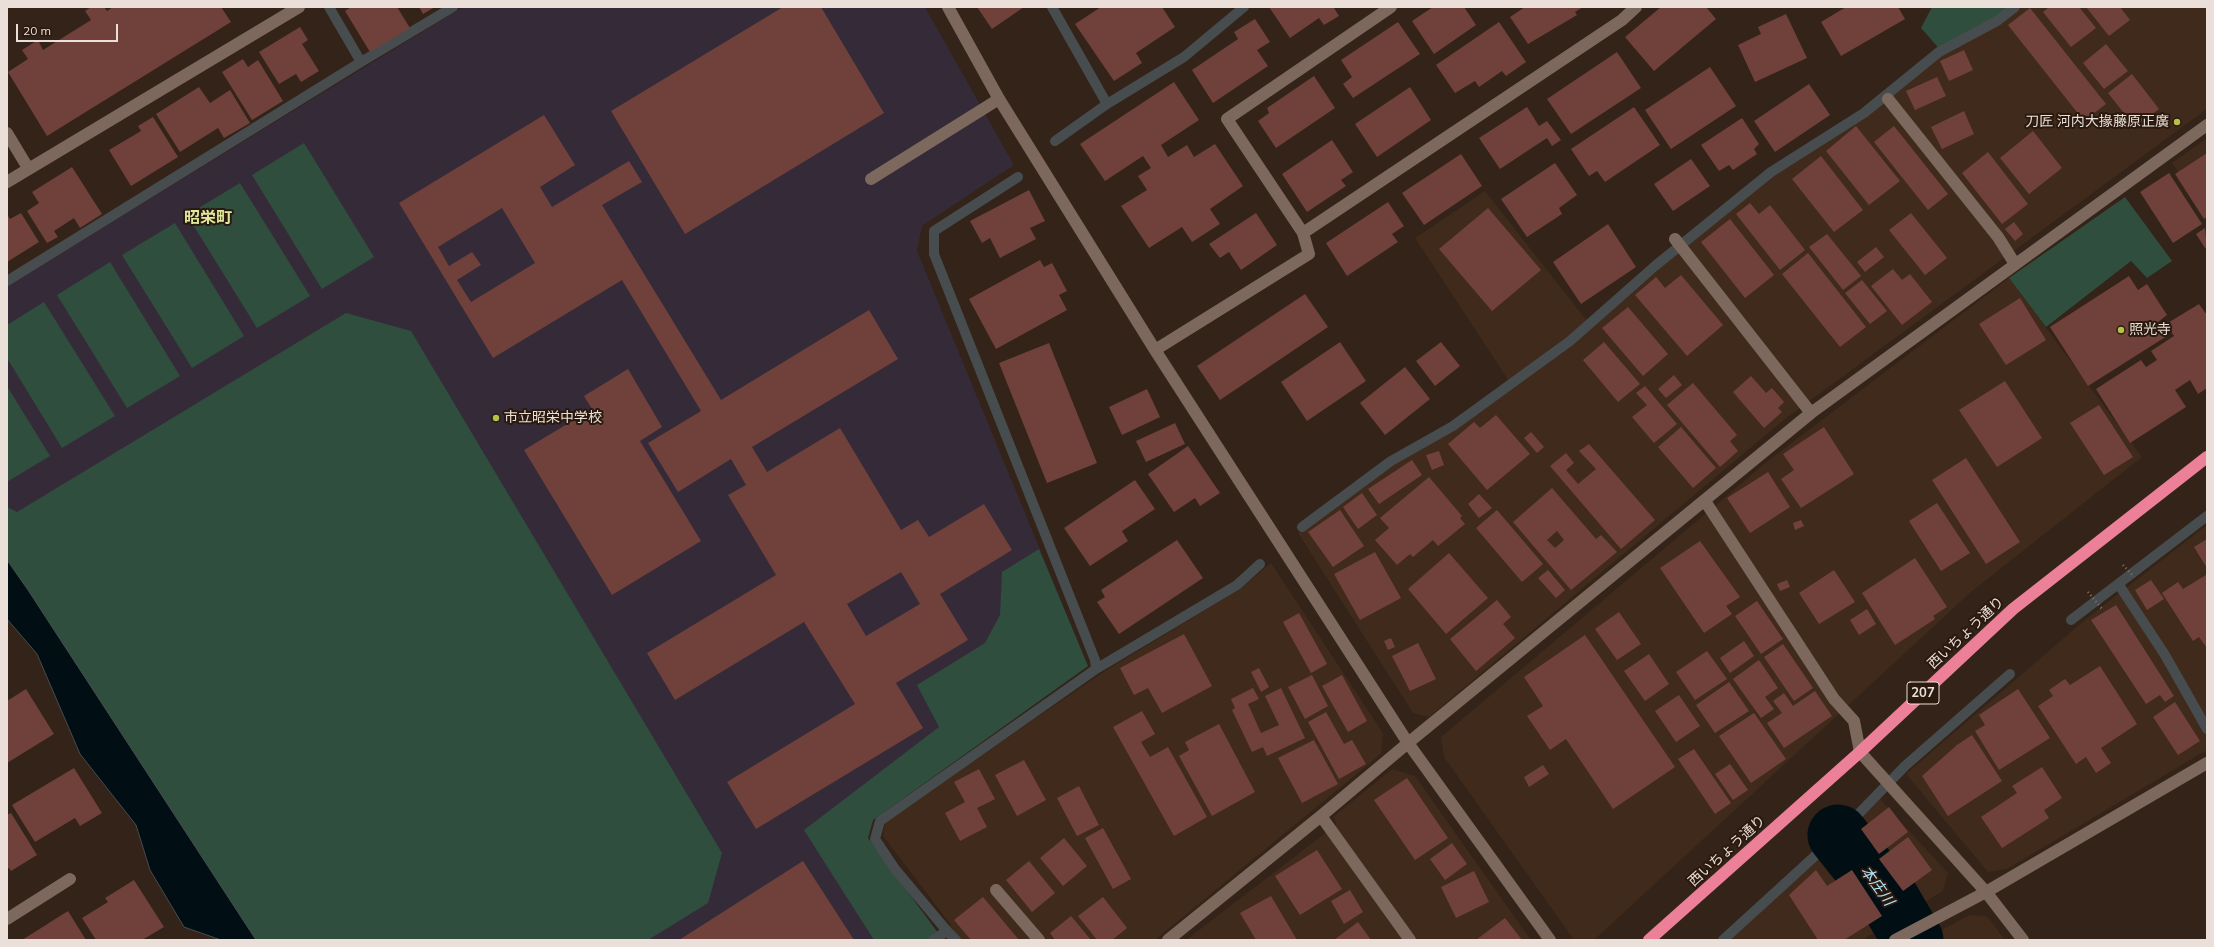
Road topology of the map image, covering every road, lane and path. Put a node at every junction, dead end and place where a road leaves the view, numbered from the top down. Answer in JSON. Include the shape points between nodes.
{"nodes":[{"id":1,"x":299,"y":7,"type":"edge"},
{"id":2,"x":948,"y":7,"type":"edge"},
{"id":3,"x":1391,"y":7,"type":"edge"},
{"id":4,"x":1636,"y":7,"type":"edge"},
{"id":5,"x":999,"y":99,"type":"junction"},
{"id":6,"x":1888,"y":99,"type":"dead end"},
{"id":7,"x":2207,"y":125,"type":"edge"},
{"id":8,"x":7,"y":133,"type":"edge"},
{"id":9,"x":28,"y":168,"type":"junction"},
{"id":10,"x":871,"y":179,"type":"dead end"},
{"id":11,"x":7,"y":182,"type":"edge"},
{"id":12,"x":1303,"y":233,"type":"junction"},
{"id":13,"x":1675,"y":239,"type":"dead end"},
{"id":14,"x":2015,"y":264,"type":"junction"},
{"id":15,"x":1155,"y":350,"type":"junction"},
{"id":16,"x":1811,"y":413,"type":"junction"},
{"id":17,"x":2207,"y":457,"type":"edge"},
{"id":18,"x":1704,"y":501,"type":"junction"},
{"id":19,"x":2124,"y":565,"type":"dead end"},
{"id":20,"x":2134,"y":578,"type":"dead end"},
{"id":21,"x":2088,"y":592,"type":"dead end"},
{"id":22,"x":2103,"y":610,"type":"dead end"},
{"id":23,"x":1408,"y":742,"type":"junction"},
{"id":24,"x":1860,"y":752,"type":"junction"},
{"id":25,"x":2207,"y":763,"type":"edge"},
{"id":26,"x":1321,"y":816,"type":"junction"},
{"id":27,"x":70,"y":879,"type":"dead end"},
{"id":28,"x":996,"y":890,"type":"dead end"},
{"id":29,"x":1986,"y":892,"type":"junction"},
{"id":30,"x":7,"y":919,"type":"edge"},
{"id":31,"x":1897,"y":939,"type":"edge"},
{"id":32,"x":1040,"y":940,"type":"edge"},
{"id":33,"x":1168,"y":940,"type":"edge"},
{"id":34,"x":1410,"y":940,"type":"edge"},
{"id":35,"x":1550,"y":940,"type":"edge"},
{"id":36,"x":1649,"y":940,"type":"edge"},
{"id":37,"x":2023,"y":940,"type":"edge"}],
"edges":[{"from":1,"to":9,"type":"street"},
{"from":2,"to":5,"type":"street"},
{"from":3,"to":12,"type":"street","via":[[1227,119]]},
{"from":4,"to":12,"type":"street","via":[[1622,20]]},
{"from":5,"to":10,"type":"street"},
{"from":5,"to":15,"type":"street"},
{"from":6,"to":14,"type":"street","via":[[1998,237]]},
{"from":7,"to":14,"type":"street"},
{"from":8,"to":9,"type":"street"},
{"from":9,"to":11,"type":"street"},
{"from":12,"to":15,"type":"street","via":[[1309,254]]},
{"from":13,"to":16,"type":"street"},
{"from":14,"to":16,"type":"street"},
{"from":15,"to":23,"type":"street"},
{"from":16,"to":18,"type":"street"},
{"from":17,"to":24,"type":"highway","name":"西いちょう通り","number":"207","via":[[2013,609]]},
{"from":18,"to":23,"type":"street"},
{"from":18,"to":24,"type":"street","via":[[1834,699],[1854,721]]},
{"from":19,"to":20,"type":"path"},
{"from":21,"to":22,"type":"path"},
{"from":23,"to":26,"type":"street"},
{"from":23,"to":35,"type":"street"},
{"from":24,"to":29,"type":"street"},
{"from":24,"to":36,"type":"highway","name":"西いちょう通り","number":"207"},
{"from":25,"to":29,"type":"street"},
{"from":26,"to":33,"type":"street"},
{"from":26,"to":34,"type":"street"},
{"from":27,"to":30,"type":"street"},
{"from":28,"to":32,"type":"street"},
{"from":29,"to":31,"type":"street"},
{"from":29,"to":37,"type":"street"}]}
